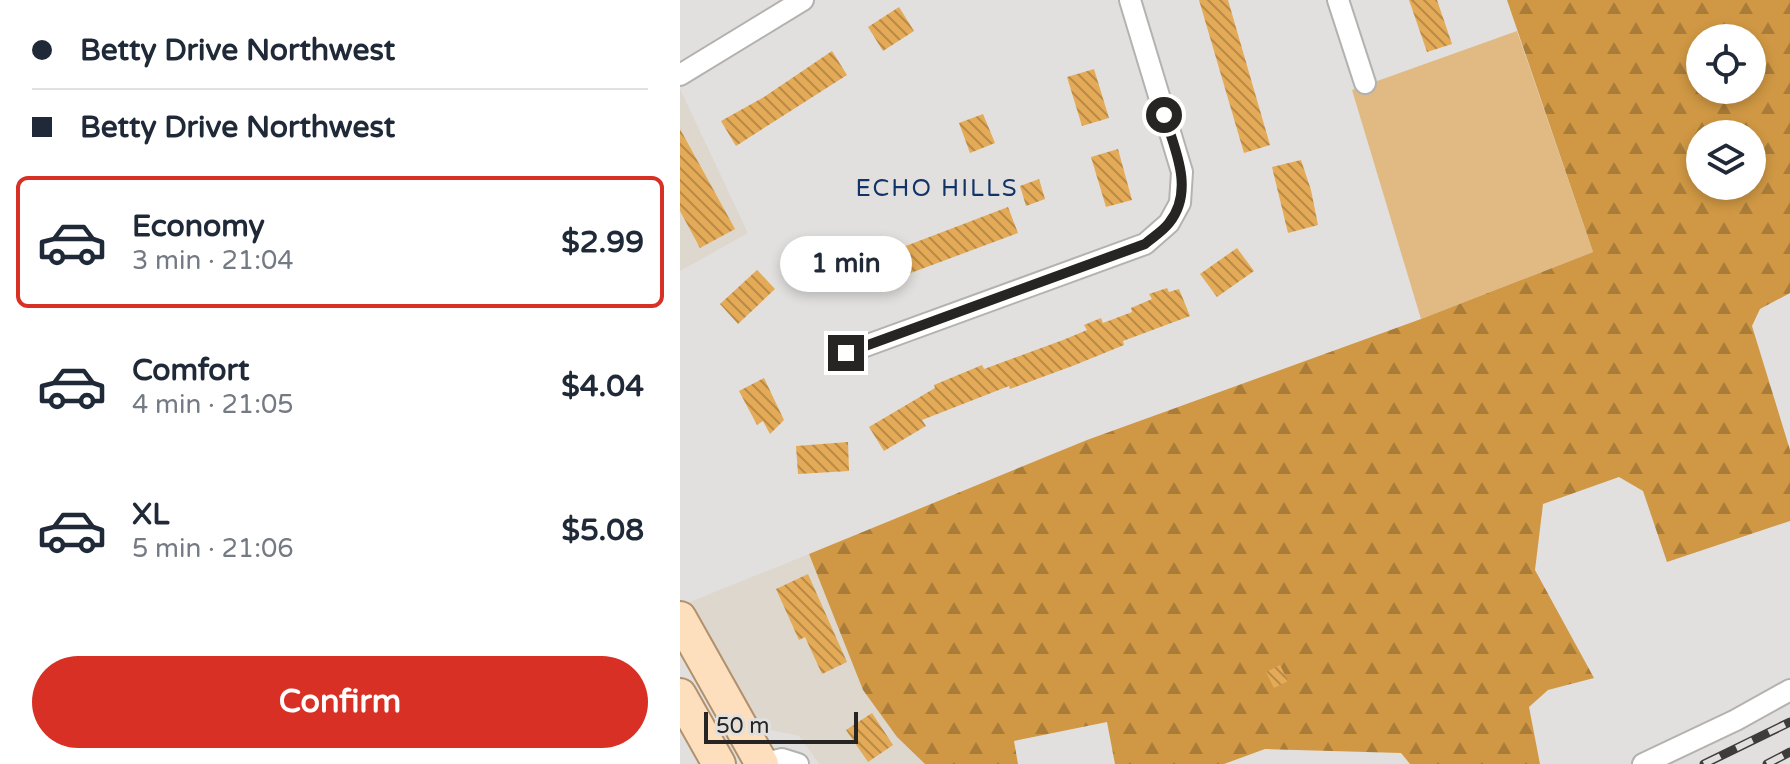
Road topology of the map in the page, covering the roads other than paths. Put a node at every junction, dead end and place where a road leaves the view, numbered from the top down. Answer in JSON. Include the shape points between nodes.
{"nodes":[{"id":1,"x":803,"y":0,"type":"edge"},
{"id":2,"x":1130,"y":0,"type":"edge"},
{"id":3,"x":1338,"y":0,"type":"edge"},
{"id":4,"x":680,"y":75,"type":"edge"},
{"id":5,"x":1365,"y":83,"type":"dead end"},
{"id":6,"x":846,"y":353,"type":"dead end"},
{"id":7,"x":680,"y":618,"type":"edge"},
{"id":8,"x":1790,"y":690,"type":"edge"},
{"id":9,"x":680,"y":695,"type":"edge"},
{"id":10,"x":719,"y":764,"type":"edge"},
{"id":11,"x":761,"y":764,"type":"edge"},
{"id":12,"x":798,"y":764,"type":"edge"},
{"id":13,"x":1643,"y":764,"type":"edge"}],
"edges":[{"from":1,"to":4,"type":"street"},
{"from":2,"to":6,"type":"street","via":[[1182,172],[1180,203],[1169,223],[1145,244]]},
{"from":3,"to":5,"type":"street"},
{"from":7,"to":11,"type":"main road"},
{"from":8,"to":13,"type":"street"},
{"from":9,"to":10,"type":"main road"},
{"from":11,"to":12,"type":"street","via":[[782,759]]}]}
